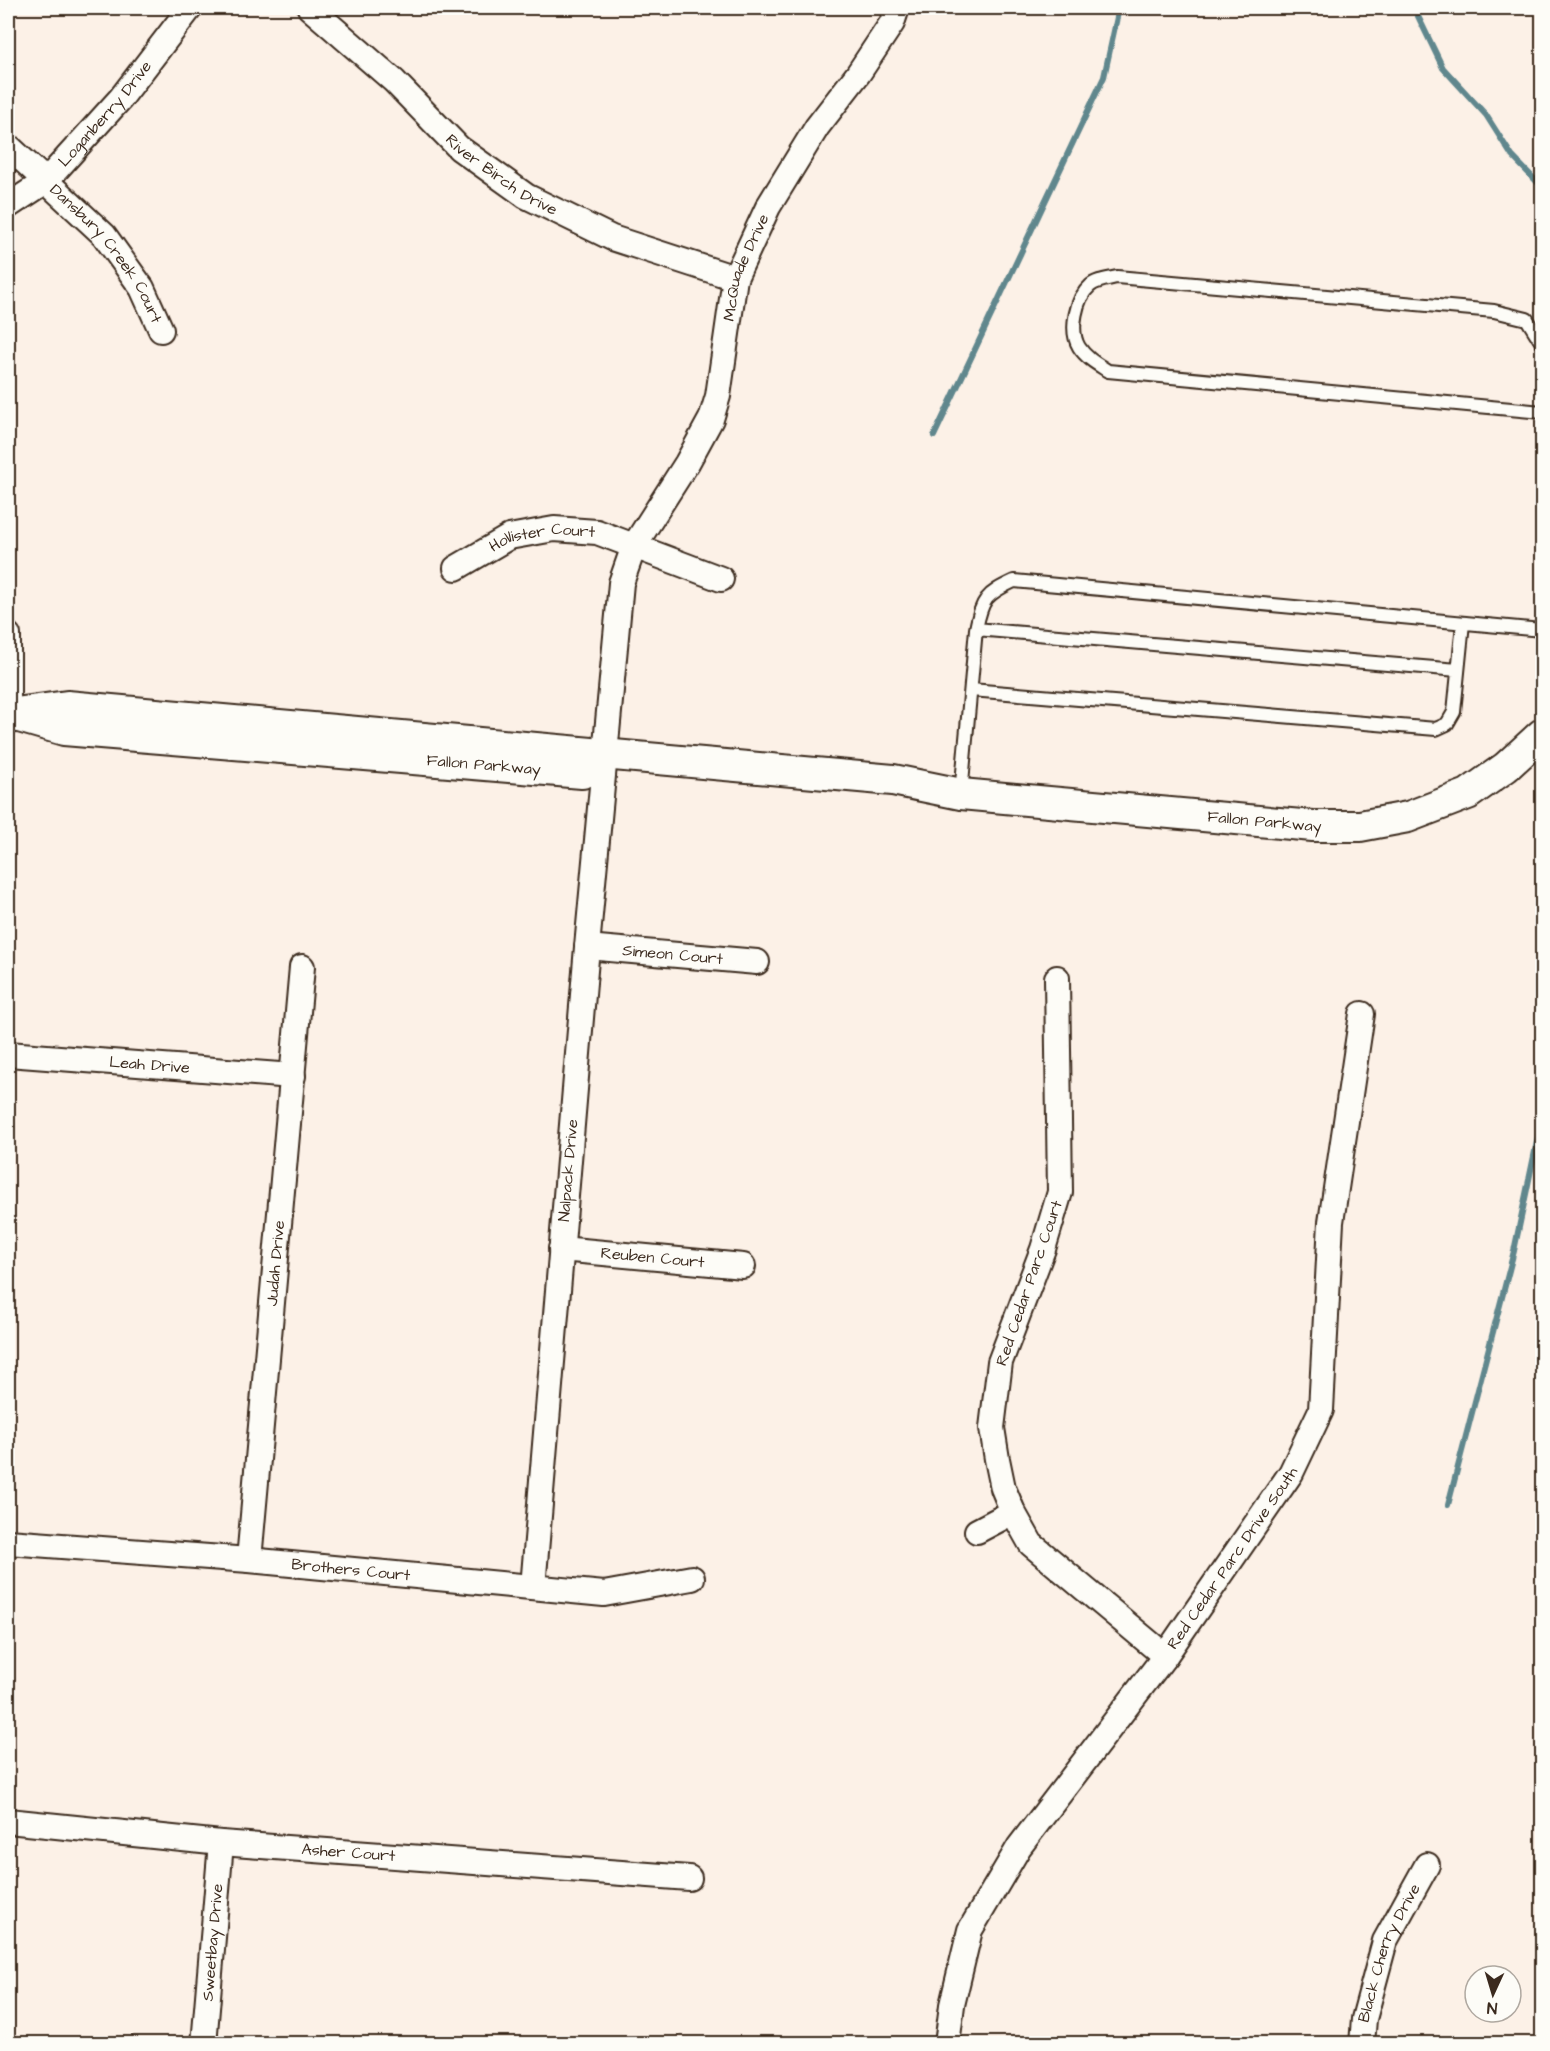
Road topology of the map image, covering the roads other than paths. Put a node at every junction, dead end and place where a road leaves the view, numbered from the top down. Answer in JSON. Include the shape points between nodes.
{"nodes":[{"id":1,"x":190,"y":8,"type":"edge"},
{"id":2,"x":310,"y":8,"type":"edge"},
{"id":3,"x":897,"y":8,"type":"edge"},
{"id":4,"x":8,"y":146,"type":"edge"},
{"id":5,"x":46,"y":181,"type":"junction"},
{"id":6,"x":8,"y":206,"type":"edge"},
{"id":7,"x":735,"y":278,"type":"junction"},
{"id":8,"x":161,"y":330,"type":"dead end"},
{"id":9,"x":1542,"y":343,"type":"edge"},
{"id":10,"x":1542,"y":412,"type":"edge"},
{"id":11,"x":634,"y":546,"type":"junction"},
{"id":12,"x":456,"y":568,"type":"dead end"},
{"id":13,"x":721,"y":579,"type":"dead end"},
{"id":14,"x":1463,"y":623,"type":"junction"},
{"id":15,"x":976,"y":629,"type":"junction"},
{"id":16,"x":1542,"y":630,"type":"edge"},
{"id":17,"x":8,"y":635,"type":"edge"},
{"id":18,"x":1458,"y":670,"type":"junction"},
{"id":19,"x":971,"y":690,"type":"junction"},
{"id":20,"x":8,"y":714,"type":"edge"},
{"id":21,"x":1542,"y":734,"type":"edge"},
{"id":22,"x":604,"y":765,"type":"junction"},
{"id":23,"x":961,"y":794,"type":"junction"},
{"id":24,"x":586,"y":947,"type":"junction"},
{"id":25,"x":757,"y":962,"type":"dead end"},
{"id":26,"x":302,"y":967,"type":"dead end"},
{"id":27,"x":1057,"y":978,"type":"dead end"},
{"id":28,"x":1362,"y":1014,"type":"dead end"},
{"id":29,"x":8,"y":1054,"type":"edge"},
{"id":30,"x":293,"y":1076,"type":"junction"},
{"id":31,"x":561,"y":1249,"type":"junction"},
{"id":32,"x":743,"y":1266,"type":"dead end"},
{"id":33,"x":1013,"y":1512,"type":"junction"},
{"id":34,"x":976,"y":1531,"type":"dead end"},
{"id":35,"x":8,"y":1542,"type":"edge"},
{"id":36,"x":249,"y":1560,"type":"junction"},
{"id":37,"x":692,"y":1578,"type":"dead end"},
{"id":38,"x":533,"y":1587,"type":"junction"},
{"id":39,"x":1165,"y":1656,"type":"junction"},
{"id":40,"x":8,"y":1821,"type":"edge"},
{"id":41,"x":222,"y":1843,"type":"junction"},
{"id":42,"x":1427,"y":1865,"type":"dead end"},
{"id":43,"x":689,"y":1878,"type":"dead end"},
{"id":44,"x":204,"y":2043,"type":"edge"},
{"id":45,"x":946,"y":2043,"type":"edge"},
{"id":46,"x":1362,"y":2043,"type":"edge"}],
"edges":[{"from":1,"to":5,"type":"street","name":"Loganberry Drive","via":[[121,98]]},
{"from":2,"to":7,"type":"street","name":"River Birch Drive","via":[[394,81],[459,148],[526,196],[612,238]]},
{"from":3,"to":7,"type":"street","name":"McQuade Drive","via":[[892,23],[817,127],[768,207]]},
{"from":4,"to":5,"type":"street","name":"Dansbury Creek Court"},
{"from":5,"to":6,"type":"street","name":"Loganberry Drive"},
{"from":5,"to":8,"type":"street","name":"Dansbury Creek Court","via":[[104,235],[142,288]]},
{"from":7,"to":11,"type":"street","name":"McQuade Drive","via":[[718,396],[711,419]]},
{"from":9,"to":10,"type":"lane","via":[[1527,319],[1494,311],[1117,277],[1092,284],[1079,300],[1074,322],[1077,345],[1090,360],[1108,371]]},
{"from":11,"to":12,"type":"street","name":"Hollister Court","via":[[597,532],[554,529],[509,537]]},
{"from":11,"to":13,"type":"street"},
{"from":11,"to":22,"type":"street","name":"McQuade Drive","via":[[621,583]]},
{"from":14,"to":15,"type":"lane","via":[[1014,581],[993,591],[980,608]]},
{"from":14,"to":16,"type":"lane"},
{"from":14,"to":18,"type":"lane"},
{"from":15,"to":18,"type":"lane"},
{"from":15,"to":19,"type":"lane"},
{"from":17,"to":20,"type":"street"},
{"from":18,"to":19,"type":"lane","via":[[1454,712],[1447,724],[1436,729]]},
{"from":19,"to":23,"type":"lane"},
{"from":21,"to":23,"type":"street","name":"Fallon Parkway","via":[[1468,794],[1408,817],[1360,826],[1268,823]]},
{"from":22,"to":22,"type":"street","name":"Fallon Parkway","via":[[67,706],[8,714],[64,730]]},
{"from":22,"to":23,"type":"street","name":"Fallon Parkway","via":[[892,800]]},
{"from":22,"to":24,"type":"street","name":"Nalpack Drive"},
{"from":24,"to":25,"type":"street","name":"Simeon Court"},
{"from":24,"to":31,"type":"street","name":"Nalpack Drive"},
{"from":26,"to":30,"type":"street","name":"Judah Drive"},
{"from":27,"to":33,"type":"street","name":"Red Cedar Parc Court","via":[[1060,1192],[1000,1362],[992,1428],[1003,1488]]},
{"from":28,"to":39,"type":"street","name":"Red Cedar Parc Drive South","via":[[1331,1222],[1321,1410],[1291,1473]]},
{"from":29,"to":30,"type":"street","name":"Leah Drive"},
{"from":30,"to":36,"type":"street","name":"Judah Drive"},
{"from":31,"to":32,"type":"street","name":"Reuben Court"},
{"from":31,"to":38,"type":"street","name":"Nalpack Drive"},
{"from":33,"to":34,"type":"street"},
{"from":33,"to":39,"type":"street","name":"Red Cedar Parc Court","via":[[1031,1544]]},
{"from":35,"to":36,"type":"street","name":"Brothers Court"},
{"from":36,"to":38,"type":"street","name":"Brothers Court"},
{"from":37,"to":38,"type":"street","name":"Brothers Court","via":[[604,1594]]},
{"from":39,"to":45,"type":"street","name":"Red Cedar Parc Drive South","via":[[1019,1847],[970,1930]]},
{"from":40,"to":41,"type":"street","name":"Asher Court"},
{"from":41,"to":43,"type":"street","name":"Asher Court"},
{"from":41,"to":44,"type":"street","name":"Sweetbay Drive"},
{"from":42,"to":46,"type":"street","name":"Black Cherry Drive","via":[[1385,1941],[1364,2019]]}]}
